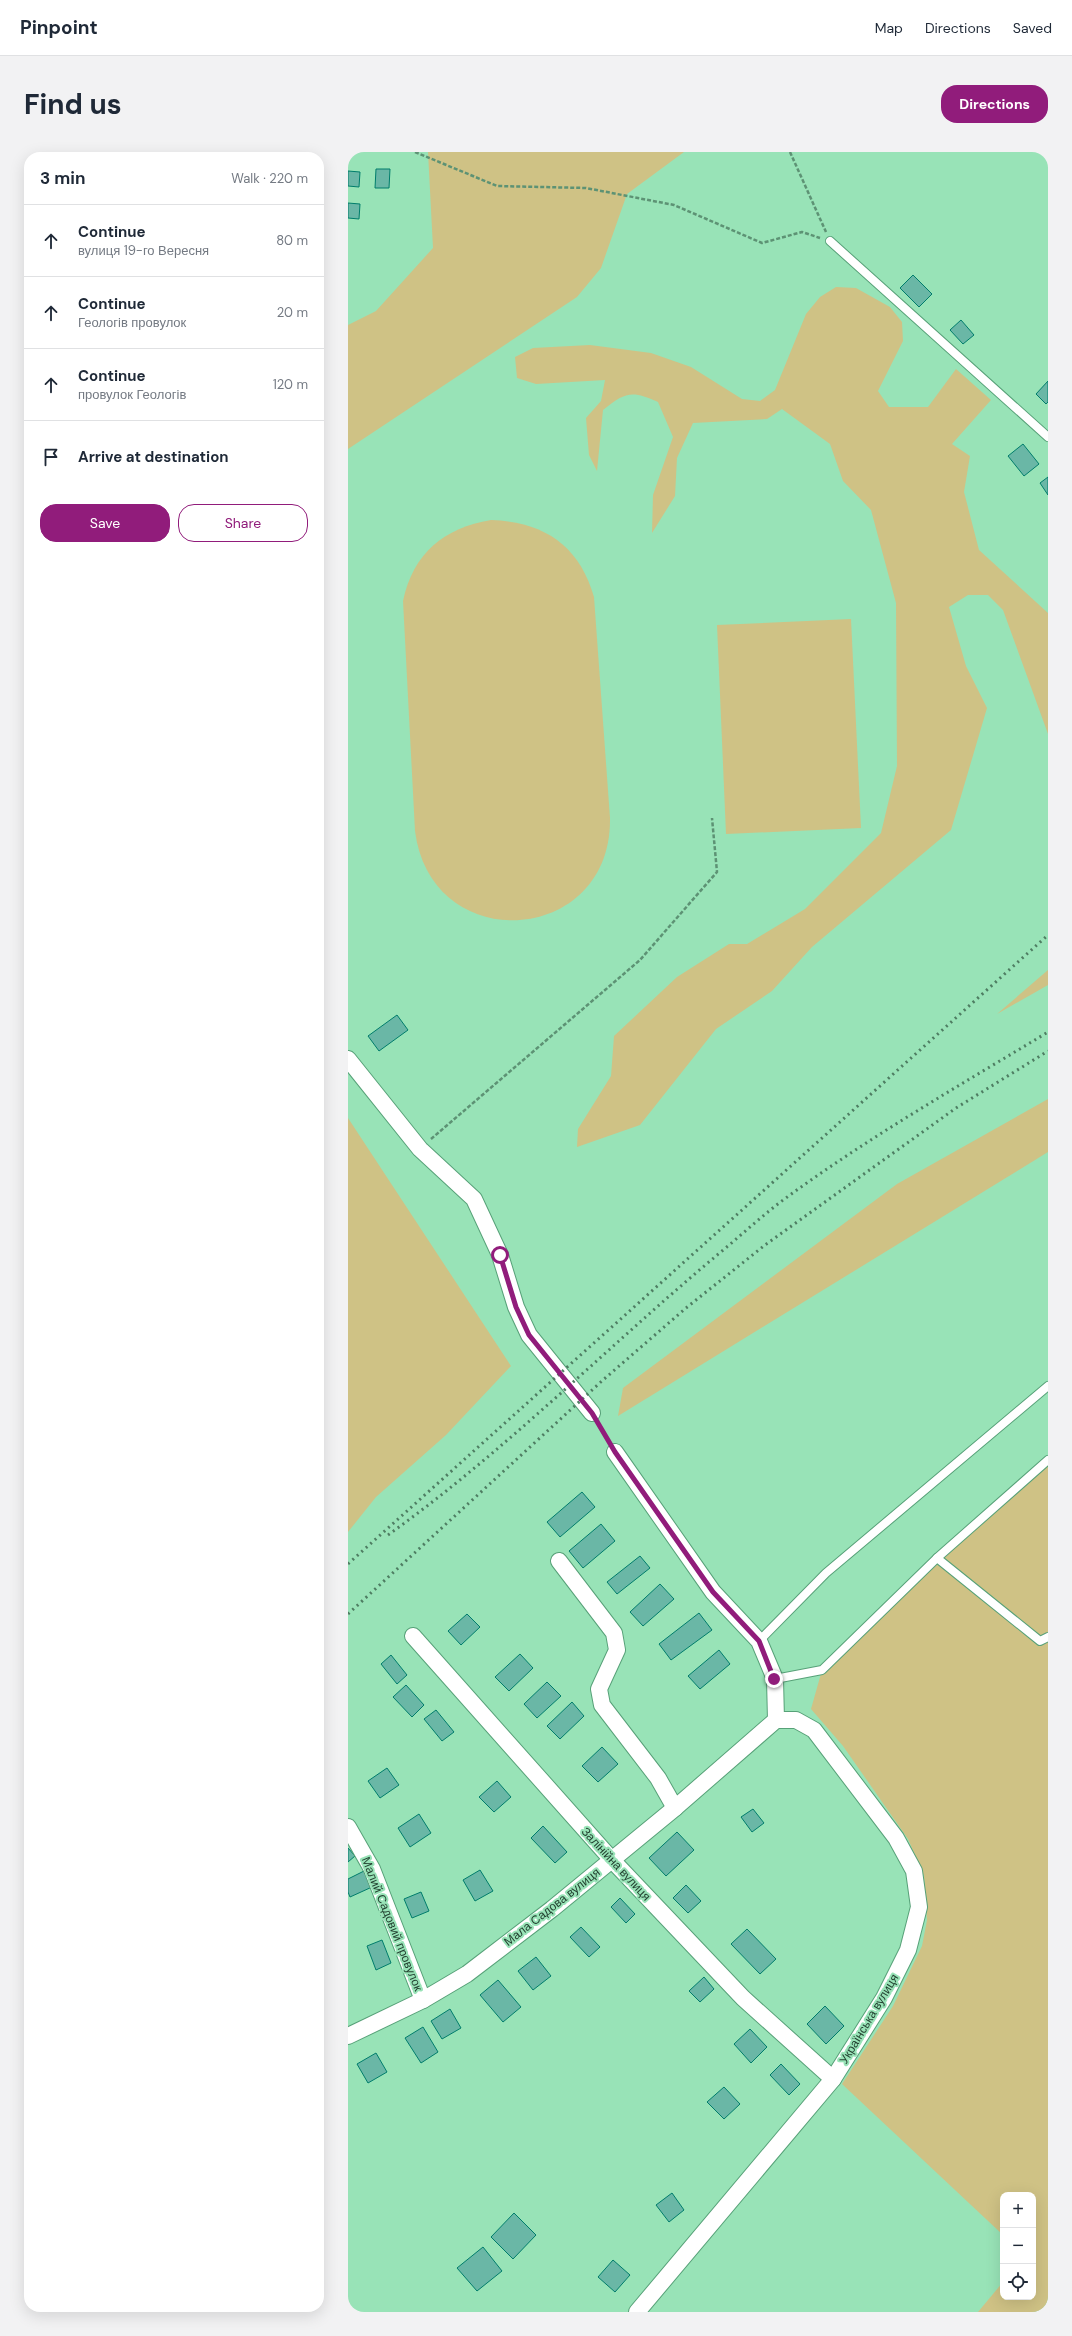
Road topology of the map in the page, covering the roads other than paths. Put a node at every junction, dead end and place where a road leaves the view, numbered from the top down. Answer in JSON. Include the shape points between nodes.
{"nodes":[{"id":1,"x":830,"y":241,"type":"road end"},
{"id":2,"x":1048,"y":437,"type":"edge"},
{"id":3,"x":348,"y":1059,"type":"edge"},
{"id":4,"x":1048,"y":1386,"type":"edge"},
{"id":5,"x":592,"y":1413,"type":"road end"},
{"id":6,"x":615,"y":1452,"type":"road end"},
{"id":7,"x":1048,"y":1460,"type":"edge"},
{"id":8,"x":937,"y":1558,"type":"junction"},
{"id":9,"x":559,"y":1561,"type":"dead end"},
{"id":10,"x":413,"y":1636,"type":"dead end"},
{"id":11,"x":1048,"y":1638,"type":"edge"},
{"id":12,"x":759,"y":1641,"type":"junction"},
{"id":13,"x":774,"y":1679,"type":"junction"},
{"id":14,"x":776,"y":1720,"type":"junction"},
{"id":15,"x":674,"y":1808,"type":"junction"},
{"id":16,"x":348,"y":1827,"type":"edge"},
{"id":17,"x":612,"y":1860,"type":"junction"},
{"id":18,"x":423,"y":2000,"type":"junction"},
{"id":19,"x":348,"y":2036,"type":"edge"},
{"id":20,"x":833,"y":2079,"type":"junction"},
{"id":21,"x":637,"y":2312,"type":"edge"}],
"edges":[{"from":1,"to":2,"type":"lane"},
{"from":3,"to":5,"type":"street","via":[[420,1149],[474,1199],[500,1255],[516,1307],[529,1335]]},
{"from":4,"to":12,"type":"lane","via":[[826,1573]]},
{"from":6,"to":12,"type":"street","via":[[713,1592]]},
{"from":7,"to":8,"type":"lane"},
{"from":8,"to":11,"type":"lane","via":[[1040,1641]]},
{"from":8,"to":13,"type":"lane","via":[[822,1670]]},
{"from":9,"to":15,"type":"street","via":[[614,1633],[617,1650],[599,1689],[602,1705],[658,1778]]},
{"from":10,"to":17,"type":"street","name":"Залінійна вулиця"},
{"from":12,"to":13,"type":"street"},
{"from":13,"to":14,"type":"street"},
{"from":14,"to":15,"type":"street","name":"Мала Садова вулиця"},
{"from":14,"to":20,"type":"street","name":"Українська вулиця","via":[[796,1720],[814,1730],[896,1838],[914,1871],[919,1907],[908,1950],[884,1998]]},
{"from":15,"to":17,"type":"street","name":"Мала Садова вулиця"},
{"from":16,"to":18,"type":"street","name":"Малий Садовий провулок","via":[[372,1869]]},
{"from":17,"to":18,"type":"street","name":"Мала Садова вулиця","via":[[467,1974]]},
{"from":17,"to":20,"type":"street","name":"Залінійна вулиця","via":[[742,1998]]},
{"from":18,"to":19,"type":"street","name":"Мала Садова вулиця"},
{"from":20,"to":21,"type":"street","name":"Українська вулиця"}]}
